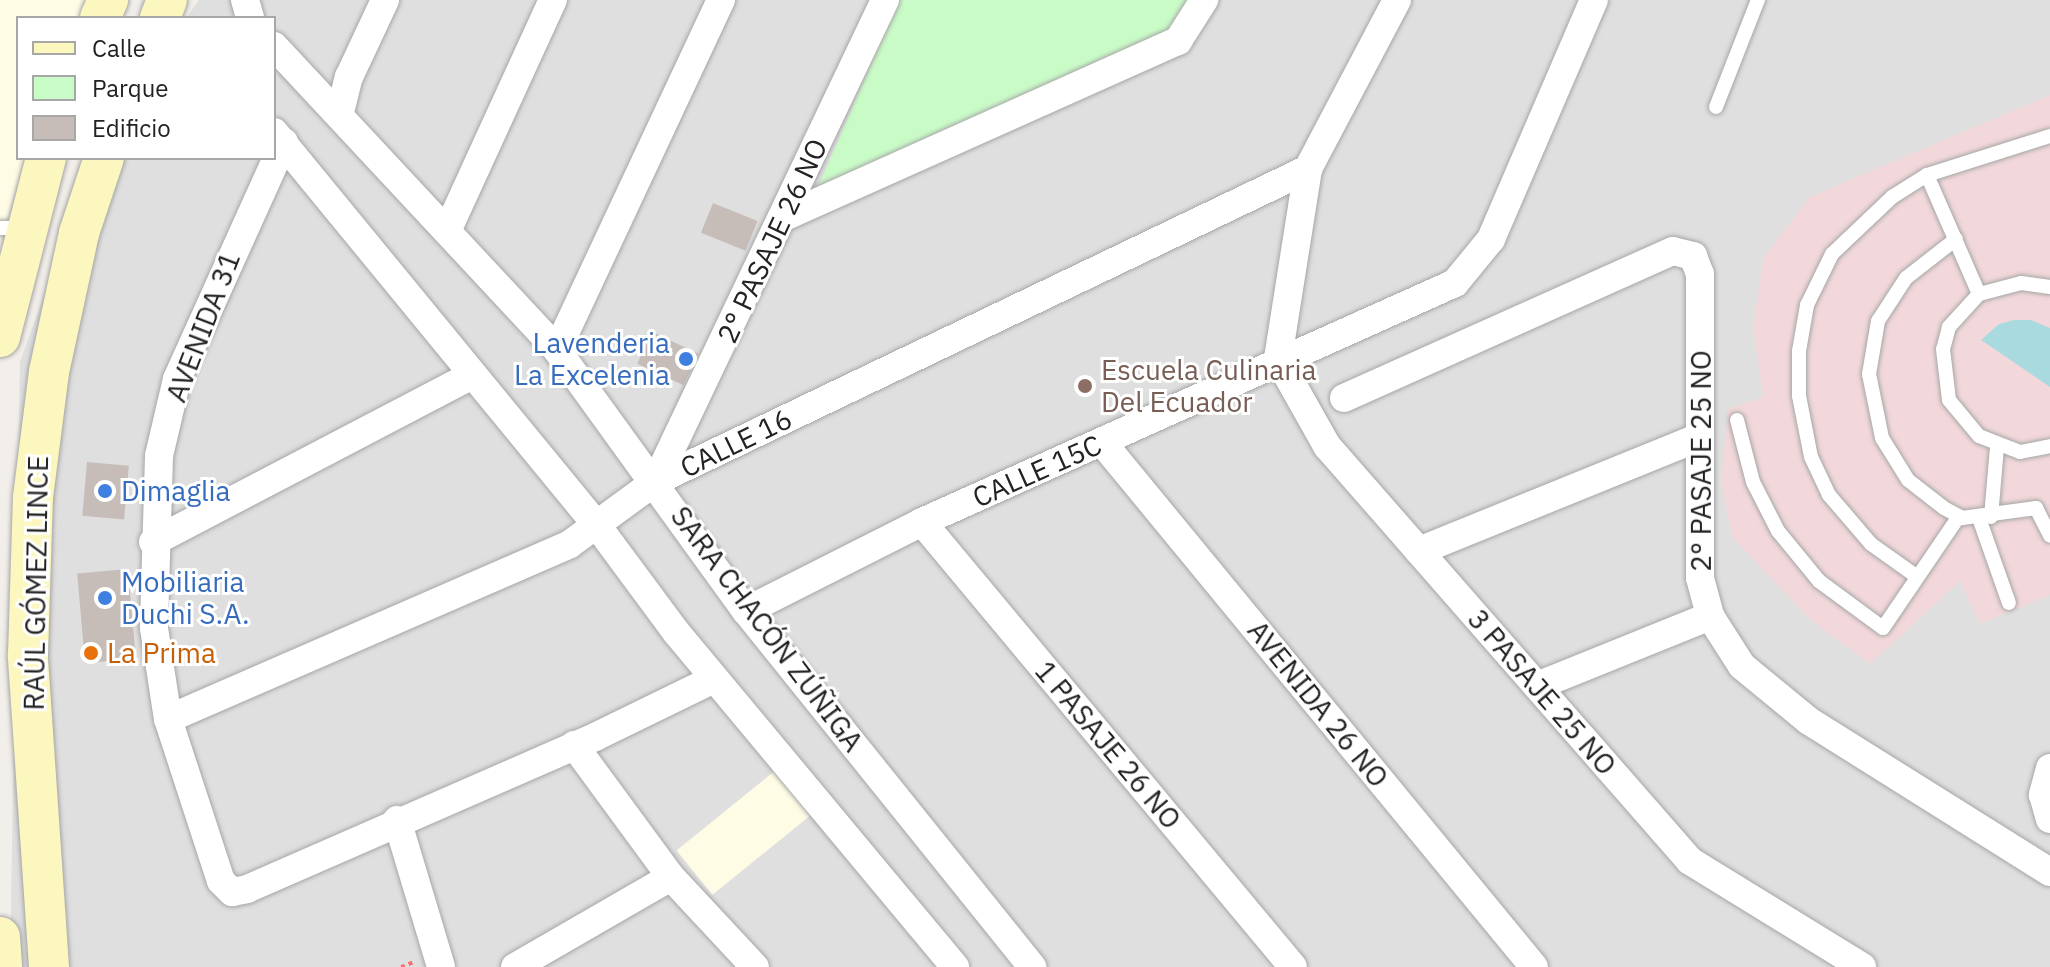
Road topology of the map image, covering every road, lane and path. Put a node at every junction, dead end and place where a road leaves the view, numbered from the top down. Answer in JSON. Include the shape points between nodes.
{"nodes":[{"id":1,"x":385,"y":0,"type":"edge"},
{"id":2,"x":553,"y":0,"type":"edge"},
{"id":3,"x":721,"y":0,"type":"edge"},
{"id":4,"x":885,"y":0,"type":"edge"},
{"id":5,"x":1204,"y":0,"type":"edge"},
{"id":6,"x":1397,"y":0,"type":"edge"},
{"id":7,"x":1594,"y":0,"type":"edge"},
{"id":8,"x":1758,"y":0,"type":"edge"},
{"id":9,"x":276,"y":48,"type":"edge"},
{"id":10,"x":1716,"y":107,"type":"dead end"},
{"id":11,"x":340,"y":112,"type":"junction"},
{"id":12,"x":2050,"y":136,"type":"edge"},
{"id":13,"x":279,"y":137,"type":"edge"},
{"id":14,"x":45,"y":160,"type":"edge"},
{"id":15,"x":103,"y":160,"type":"edge"},
{"id":16,"x":269,"y":160,"type":"edge"},
{"id":17,"x":1308,"y":169,"type":"junction"},
{"id":18,"x":1927,"y":175,"type":"junction"},
{"id":19,"x":784,"y":217,"type":"junction"},
{"id":20,"x":12,"y":228,"type":"edge"},
{"id":21,"x":448,"y":229,"type":"junction"},
{"id":22,"x":1956,"y":239,"type":"junction"},
{"id":23,"x":2050,"y":287,"type":"edge"},
{"id":24,"x":1979,"y":294,"type":"junction"},
{"id":25,"x":0,"y":337,"type":"edge"},
{"id":26,"x":557,"y":350,"type":"junction"},
{"id":27,"x":1278,"y":359,"type":"junction"},
{"id":28,"x":472,"y":375,"type":"junction"},
{"id":29,"x":1344,"y":398,"type":"dead end"},
{"id":30,"x":1737,"y":420,"type":"dead end"},
{"id":31,"x":1700,"y":437,"type":"junction"},
{"id":32,"x":1102,"y":442,"type":"junction"},
{"id":33,"x":2050,"y":446,"type":"edge"},
{"id":34,"x":1997,"y":447,"type":"junction"},
{"id":35,"x":656,"y":481,"type":"junction"},
{"id":36,"x":1959,"y":516,"type":"junction"},
{"id":37,"x":1985,"y":518,"type":"junction"},
{"id":38,"x":922,"y":522,"type":"junction"},
{"id":39,"x":599,"y":528,"type":"junction"},
{"id":40,"x":2050,"y":536,"type":"edge"},
{"id":41,"x":153,"y":542,"type":"junction"},
{"id":42,"x":1419,"y":551,"type":"junction"},
{"id":43,"x":1916,"y":576,"type":"junction"},
{"id":44,"x":2009,"y":603,"type":"dead end"},
{"id":45,"x":746,"y":611,"type":"junction"},
{"id":46,"x":1710,"y":616,"type":"junction"},
{"id":47,"x":714,"y":679,"type":"junction"},
{"id":48,"x":1537,"y":686,"type":"junction"},
{"id":49,"x":168,"y":719,"type":"junction"},
{"id":50,"x":574,"y":745,"type":"junction"},
{"id":51,"x":2050,"y":768,"type":"edge"},
{"id":52,"x":2050,"y":819,"type":"edge"},
{"id":53,"x":397,"y":820,"type":"junction"},
{"id":54,"x":2050,"y":872,"type":"edge"},
{"id":55,"x":671,"y":877,"type":"junction"},
{"id":56,"x":0,"y":937,"type":"edge"},
{"id":57,"x":1859,"y":966,"type":"edge"},
{"id":58,"x":2,"y":967,"type":"edge"},
{"id":59,"x":49,"y":967,"type":"edge"},
{"id":60,"x":441,"y":967,"type":"edge"},
{"id":61,"x":515,"y":967,"type":"edge"},
{"id":62,"x":755,"y":967,"type":"edge"},
{"id":63,"x":955,"y":967,"type":"edge"},
{"id":64,"x":1032,"y":967,"type":"edge"},
{"id":65,"x":1293,"y":967,"type":"edge"},
{"id":66,"x":1534,"y":967,"type":"edge"}],
"edges":[{"from":1,"to":11,"type":"street","via":[[349,77]]},
{"from":2,"to":21,"type":"street"},
{"from":3,"to":26,"type":"street"},
{"from":4,"to":19,"type":"street","name":"2° PASAJE 26 NO"},
{"from":5,"to":19,"type":"street","via":[[1188,32]]},
{"from":6,"to":17,"type":"street"},
{"from":7,"to":27,"type":"street","name":"CALLE 15C","via":[[1491,239],[1455,283]]},
{"from":8,"to":10,"type":"lane"},
{"from":9,"to":11,"type":"street","name":"SARA CHACÓN ZÚÑIGA"},
{"from":11,"to":21,"type":"street","name":"SARA CHACÓN ZÚÑIGA"},
{"from":12,"to":18,"type":"lane"},
{"from":13,"to":28,"type":"street"},
{"from":14,"to":20,"type":"main road"},
{"from":15,"to":59,"type":"main road","name":"RAÚL GÓMEZ LINCE","via":[[79,233],[52,356],[33,497],[28,655]]},
{"from":16,"to":41,"type":"street","name":"AVENIDA 31","via":[[177,379],[159,456]]},
{"from":17,"to":27,"type":"street"},
{"from":17,"to":35,"type":"street","name":"CALLE 16"},
{"from":18,"to":22,"type":"lane"},
{"from":18,"to":43,"type":"lane","via":[[1892,197],[1832,254],[1807,305],[1799,351],[1801,417],[1820,477],[1871,544]]},
{"from":19,"to":35,"type":"street","name":"2° PASAJE 26 NO"},
{"from":20,"to":25,"type":"main road"},
{"from":21,"to":26,"type":"street","name":"SARA CHACÓN ZÚÑIGA"},
{"from":22,"to":24,"type":"lane"},
{"from":22,"to":36,"type":"lane","via":[[1895,291],[1873,337],[1869,374],[1874,413],[1892,461],[1926,496]]},
{"from":23,"to":24,"type":"lane","via":[[2021,283]]},
{"from":24,"to":34,"type":"lane","via":[[1949,327],[1943,376],[1949,400],[1962,420]]},
{"from":26,"to":35,"type":"street","name":"SARA CHACÓN ZÚÑIGA"},
{"from":27,"to":32,"type":"street","name":"CALLE 15C"},
{"from":27,"to":42,"type":"street","name":"3 PASAJE 25 NO","via":[[1327,446]]},
{"from":28,"to":39,"type":"street"},
{"from":28,"to":41,"type":"street"},
{"from":29,"to":31,"type":"street","name":"2° PASAJE 25 NO","via":[[1673,251],[1685,252],[1693,256],[1700,274]]},
{"from":30,"to":43,"type":"lane","via":[[1764,507],[1819,581],[1883,628]]},
{"from":31,"to":42,"type":"street"},
{"from":31,"to":46,"type":"street","name":"2° PASAJE 25 NO","via":[[1700,578]]},
{"from":32,"to":38,"type":"street","name":"CALLE 15C"},
{"from":32,"to":66,"type":"street","name":"AVENIDA 26 NO"},
{"from":33,"to":34,"type":"lane","via":[[2020,452]]},
{"from":34,"to":37,"type":"lane"},
{"from":35,"to":39,"type":"street","name":"CALLE 16"},
{"from":35,"to":45,"type":"street","name":"SARA CHACÓN ZÚÑIGA"},
{"from":36,"to":37,"type":"lane"},
{"from":36,"to":43,"type":"lane"},
{"from":37,"to":40,"type":"lane","via":[[2036,508]]},
{"from":37,"to":44,"type":"lane"},
{"from":38,"to":45,"type":"street","name":"CALLE 15C"},
{"from":38,"to":65,"type":"street","name":"1 PASAJE 26 NO"},
{"from":39,"to":47,"type":"street"},
{"from":39,"to":49,"type":"street","name":"CALLE 16"},
{"from":41,"to":49,"type":"street","name":"AVENIDA 31","via":[[154,628]]},
{"from":42,"to":48,"type":"street","name":"3 PASAJE 25 NO"},
{"from":45,"to":64,"type":"street","name":"SARA CHACÓN ZÚÑIGA"},
{"from":46,"to":48,"type":"street"},
{"from":46,"to":54,"type":"street","name":"2° PASAJE 25 NO","via":[[1742,666],[1809,721]]},
{"from":47,"to":50,"type":"street"},
{"from":47,"to":63,"type":"street"},
{"from":48,"to":57,"type":"street","name":"3 PASAJE 25 NO","via":[[1690,861]]},
{"from":49,"to":53,"type":"street","name":"AVENIDA 31","via":[[221,881],[232,892]]},
{"from":50,"to":53,"type":"street"},
{"from":50,"to":55,"type":"street"},
{"from":51,"to":52,"type":"street","via":[[2043,795]]},
{"from":53,"to":60,"type":"street"},
{"from":55,"to":61,"type":"street"},
{"from":55,"to":62,"type":"street"},
{"from":56,"to":58,"type":"main road"}]}
